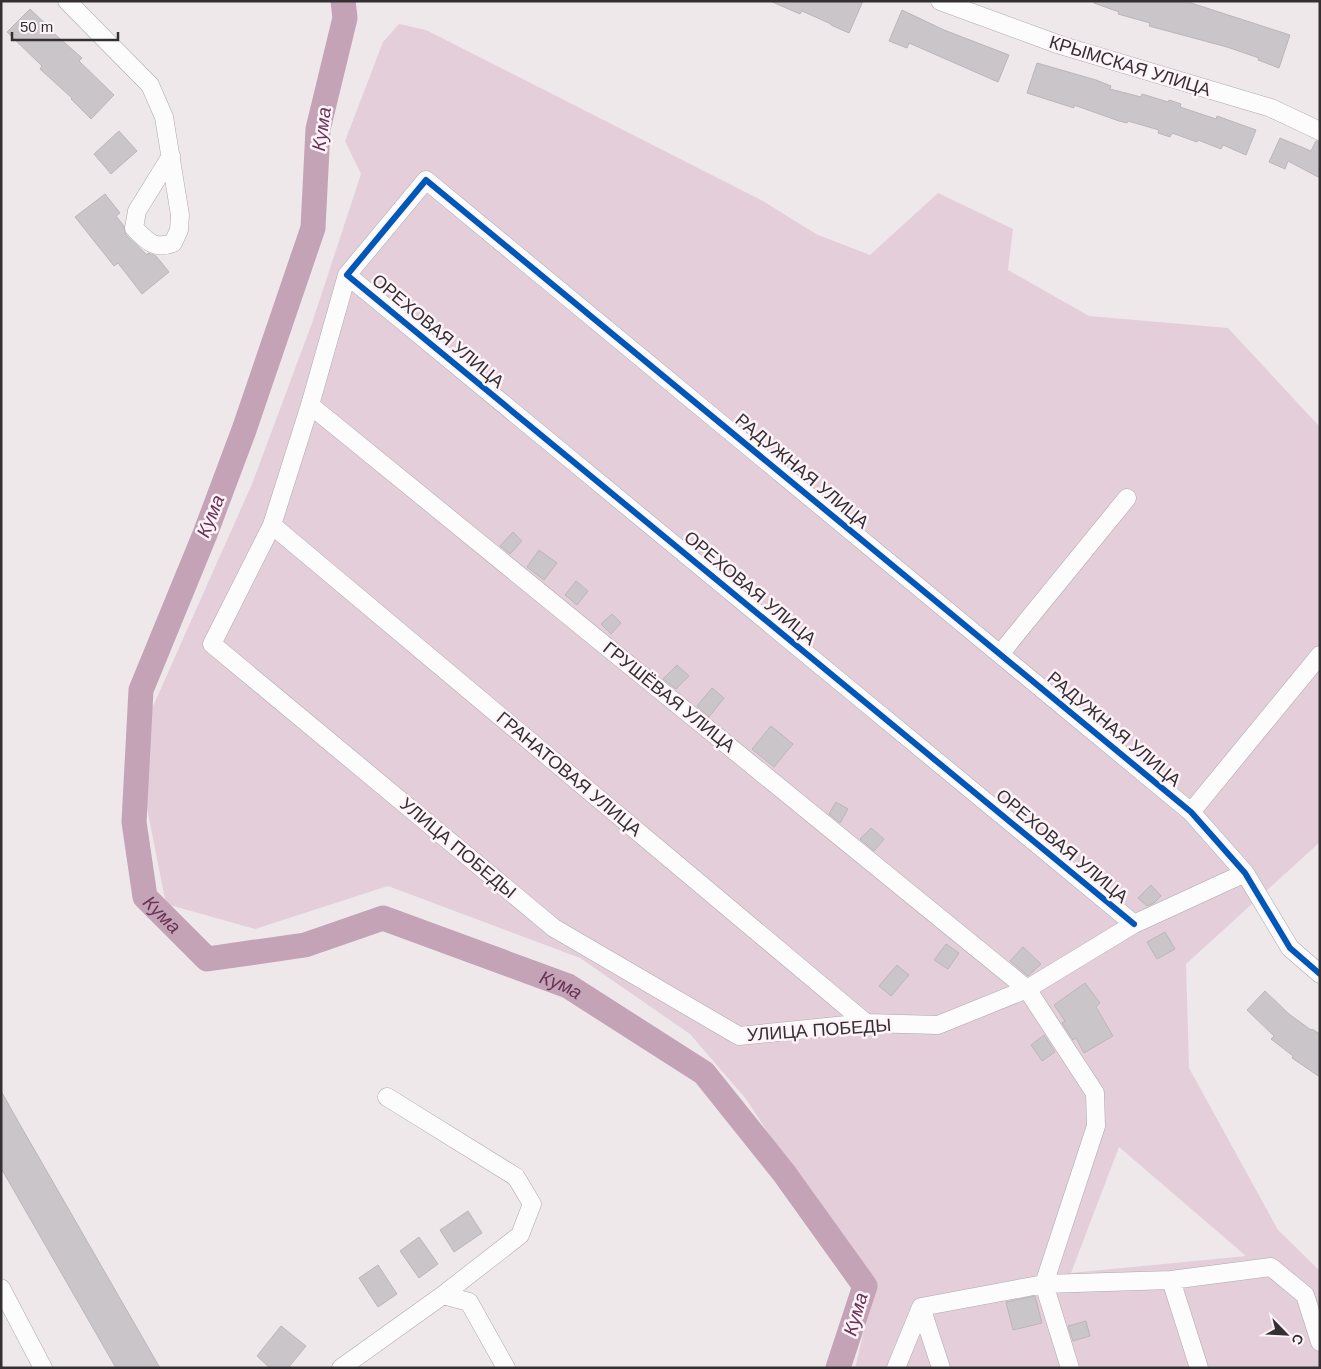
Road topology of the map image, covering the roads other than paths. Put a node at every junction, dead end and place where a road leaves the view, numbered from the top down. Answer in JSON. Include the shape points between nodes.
{"nodes":[{"id":1,"x":66,"y":1,"type":"edge"},
{"id":2,"x":940,"y":1,"type":"edge"},
{"id":3,"x":1320,"y":131,"type":"edge"},
{"id":4,"x":171,"y":156,"type":"dead end"},
{"id":5,"x":347,"y":276,"type":"junction"},
{"id":6,"x":310,"y":405,"type":"junction"},
{"id":7,"x":1127,"y":498,"type":"dead end"},
{"id":8,"x":272,"y":525,"type":"junction"},
{"id":9,"x":1000,"y":654,"type":"junction"},
{"id":10,"x":1320,"y":655,"type":"edge"},
{"id":11,"x":1191,"y":812,"type":"junction"},
{"id":12,"x":1245,"y":873,"type":"junction"},
{"id":13,"x":1134,"y":924,"type":"junction"},
{"id":14,"x":1320,"y":974,"type":"edge"},
{"id":15,"x":1027,"y":989,"type":"junction"},
{"id":16,"x":866,"y":1023,"type":"junction"},
{"id":17,"x":386,"y":1097,"type":"dead end"},
{"id":18,"x":1171,"y":1280,"type":"junction"},
{"id":19,"x":1044,"y":1284,"type":"junction"},
{"id":20,"x":1,"y":1288,"type":"edge"},
{"id":21,"x":443,"y":1295,"type":"junction"},
{"id":22,"x":921,"y":1307,"type":"junction"},
{"id":23,"x":1320,"y":1342,"type":"edge"},
{"id":24,"x":43,"y":1368,"type":"edge"},
{"id":25,"x":341,"y":1368,"type":"edge"},
{"id":26,"x":506,"y":1368,"type":"edge"},
{"id":27,"x":896,"y":1368,"type":"edge"},
{"id":28,"x":941,"y":1368,"type":"edge"},
{"id":29,"x":1070,"y":1368,"type":"edge"},
{"id":30,"x":1199,"y":1368,"type":"edge"}],
"edges":[{"from":1,"to":4,"type":"street","via":[[150,85],[164,117]]},
{"from":2,"to":3,"type":"street","name":"КРЫМСКАЯ УЛИЦА","via":[[1060,46],[1270,108]]},
{"from":5,"to":6,"type":"street"},
{"from":5,"to":9,"type":"street","name":"РАДУЖНАЯ УЛИЦА","via":[[426,180]]},
{"from":5,"to":13,"type":"street","name":"ОРЕХОВАЯ УЛИЦА"},
{"from":6,"to":8,"type":"street"},
{"from":6,"to":15,"type":"street","name":"ГРУШЁВАЯ УЛИЦА"},
{"from":7,"to":9,"type":"street"},
{"from":8,"to":16,"type":"street","name":"ГРАНАТОВАЯ УЛИЦА"},
{"from":8,"to":16,"type":"street","name":"УЛИЦА ПОБЕДЫ","via":[[212,644],[554,928],[739,1036]]},
{"from":9,"to":11,"type":"street","name":"РАДУЖНАЯ УЛИЦА"},
{"from":10,"to":11,"type":"street"},
{"from":11,"to":12,"type":"street","name":"РАДУЖНАЯ УЛИЦА"},
{"from":12,"to":13,"type":"street","name":"УЛИЦА ПОБЕДЫ"},
{"from":12,"to":14,"type":"street","via":[[1290,948]]},
{"from":13,"to":15,"type":"street","name":"УЛИЦА ПОБЕДЫ"},
{"from":15,"to":16,"type":"street","name":"УЛИЦА ПОБЕДЫ","via":[[938,1025]]},
{"from":15,"to":19,"type":"street","name":"ГРУШЁВАЯ УЛИЦА","via":[[1095,1093],[1096,1126]]},
{"from":17,"to":21,"type":"street","via":[[516,1177],[532,1204],[520,1235]]},
{"from":18,"to":19,"type":"street"},
{"from":18,"to":23,"type":"street","via":[[1271,1267],[1305,1295]]},
{"from":18,"to":30,"type":"street"},
{"from":19,"to":22,"type":"street"},
{"from":19,"to":29,"type":"street"},
{"from":20,"to":24,"type":"street"},
{"from":21,"to":25,"type":"street"},
{"from":21,"to":26,"type":"street","via":[[469,1302]]},
{"from":22,"to":27,"type":"street"},
{"from":22,"to":28,"type":"street"}]}
